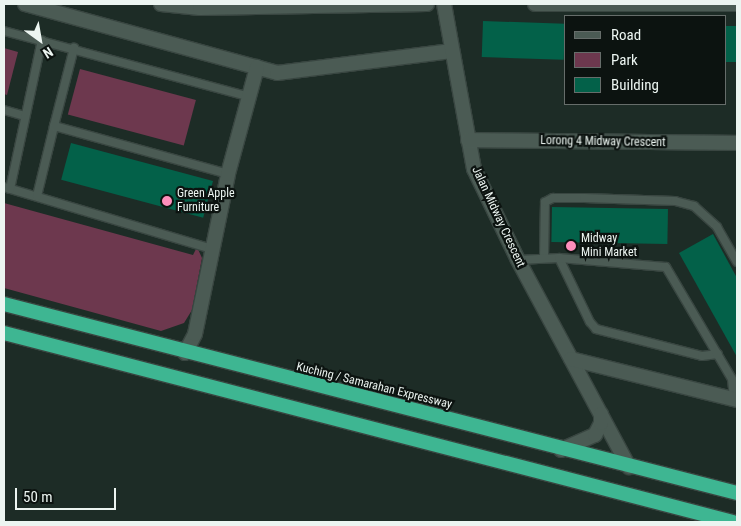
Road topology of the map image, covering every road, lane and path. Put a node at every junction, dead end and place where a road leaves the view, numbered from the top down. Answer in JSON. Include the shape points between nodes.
{"nodes":[{"id":1,"x":25,"y":4,"type":"edge"},
{"id":2,"x":161,"y":4,"type":"edge"},
{"id":3,"x":427,"y":4,"type":"edge"},
{"id":4,"x":444,"y":4,"type":"edge"},
{"id":5,"x":535,"y":4,"type":"edge"},
{"id":6,"x":737,"y":4,"type":"edge"},
{"id":7,"x":4,"y":30,"type":"edge"},
{"id":8,"x":42,"y":40,"type":"junction"},
{"id":9,"x":74,"y":48,"type":"junction"},
{"id":10,"x":452,"y":51,"type":"junction"},
{"id":11,"x":258,"y":67,"type":"junction"},
{"id":12,"x":250,"y":97,"type":"junction"},
{"id":13,"x":4,"y":110,"type":"edge"},
{"id":14,"x":25,"y":116,"type":"junction"},
{"id":15,"x":54,"y":126,"type":"junction"},
{"id":16,"x":468,"y":140,"type":"junction"},
{"id":17,"x":737,"y":143,"type":"edge"},
{"id":18,"x":228,"y":174,"type":"junction"},
{"id":19,"x":7,"y":188,"type":"edge"},
{"id":20,"x":37,"y":196,"type":"junction"},
{"id":21,"x":212,"y":249,"type":"junction"},
{"id":22,"x":544,"y":258,"type":"junction"},
{"id":23,"x":559,"y":258,"type":"junction"},
{"id":24,"x":518,"y":260,"type":"junction"},
{"id":25,"x":737,"y":262,"type":"edge"},
{"id":26,"x":4,"y":304,"type":"edge"},
{"id":27,"x":4,"y":333,"type":"edge"},
{"id":28,"x":185,"y":353,"type":"junction"},
{"id":29,"x":718,"y":354,"type":"junction"},
{"id":30,"x":571,"y":359,"type":"junction"},
{"id":31,"x":735,"y":379,"type":"edge"},
{"id":32,"x":735,"y":400,"type":"edge"},
{"id":33,"x":601,"y":414,"type":"junction"},
{"id":34,"x":561,"y":450,"type":"junction"},
{"id":35,"x":629,"y":467,"type":"junction"},
{"id":36,"x":737,"y":493,"type":"edge"},
{"id":37,"x":733,"y":522,"type":"edge"}],
"edges":[{"from":1,"to":11,"type":"street"},
{"from":2,"to":3,"type":"street","via":[[200,8]]},
{"from":4,"to":10,"type":"street","name":"Jalan Midway Crescent"},
{"from":5,"to":6,"type":"street"},
{"from":7,"to":8,"type":"lane"},
{"from":8,"to":9,"type":"lane"},
{"from":8,"to":14,"type":"lane"},
{"from":9,"to":12,"type":"lane"},
{"from":9,"to":15,"type":"lane"},
{"from":10,"to":11,"type":"street","via":[[290,73]]},
{"from":10,"to":16,"type":"street","name":"Jalan Midway Crescent"},
{"from":11,"to":12,"type":"street"},
{"from":12,"to":18,"type":"street"},
{"from":13,"to":14,"type":"lane"},
{"from":14,"to":19,"type":"lane"},
{"from":15,"to":18,"type":"lane"},
{"from":15,"to":20,"type":"lane"},
{"from":16,"to":17,"type":"street","name":"Lorong 4 Midway Crescent"},
{"from":16,"to":24,"type":"street","name":"Jalan Midway Crescent","via":[[474,169]]},
{"from":18,"to":21,"type":"street"},
{"from":19,"to":20,"type":"lane"},
{"from":20,"to":21,"type":"lane"},
{"from":21,"to":28,"type":"street","via":[[194,334]]},
{"from":22,"to":23,"type":"lane"},
{"from":22,"to":24,"type":"lane"},
{"from":22,"to":25,"type":"lane","via":[[545,202],[553,198],[584,198],[675,201],[694,206],[717,227]]},
{"from":23,"to":29,"type":"lane","via":[[596,329],[702,356]]},
{"from":23,"to":29,"type":"lane","via":[[666,267]]},
{"from":24,"to":30,"type":"street","name":"Jalan Midway Crescent"},
{"from":26,"to":28,"type":"highway","name":"Kuching / Samarahan Expressway"},
{"from":27,"to":37,"type":"highway"},
{"from":28,"to":34,"type":"highway","name":"Kuching / Samarahan Expressway"},
{"from":29,"to":31,"type":"lane"},
{"from":30,"to":32,"type":"street"},
{"from":30,"to":33,"type":"street","name":"Jalan Midway Crescent"},
{"from":31,"to":32,"type":"lane"},
{"from":33,"to":34,"type":"street","via":[[601,424],[595,435]]},
{"from":33,"to":35,"type":"street","name":"Jalan Midway Crescent"},
{"from":34,"to":35,"type":"highway","name":"Kuching / Samarahan Expressway"},
{"from":35,"to":36,"type":"highway","name":"Kuching / Samarahan Expressway"}]}
